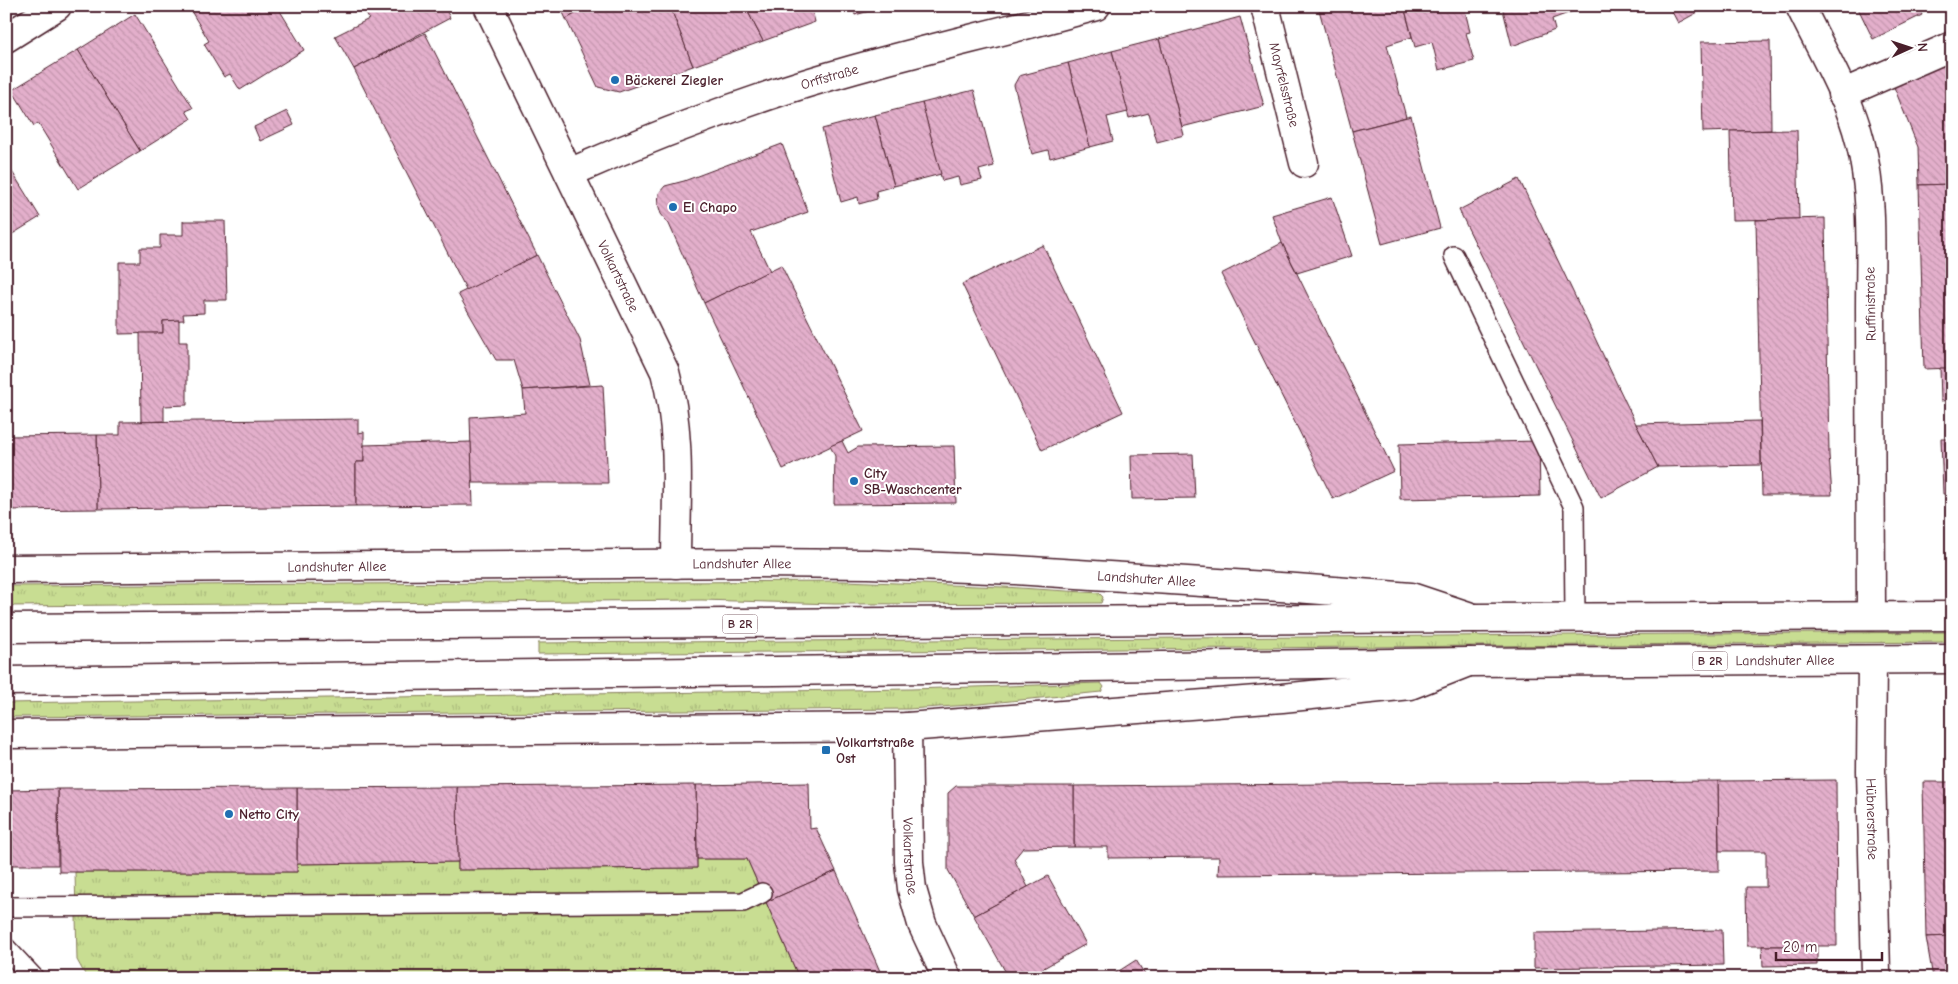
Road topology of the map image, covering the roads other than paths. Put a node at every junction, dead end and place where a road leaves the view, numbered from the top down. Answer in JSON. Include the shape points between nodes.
{"nodes":[{"id":1,"x":57,"y":6,"type":"edge"},
{"id":2,"x":488,"y":6,"type":"edge"},
{"id":3,"x":1096,"y":6,"type":"edge"},
{"id":4,"x":1265,"y":6,"type":"edge"},
{"id":5,"x":1800,"y":6,"type":"edge"},
{"id":6,"x":6,"y":38,"type":"edge"},
{"id":7,"x":1952,"y":46,"type":"edge"},
{"id":8,"x":1842,"y":94,"type":"junction"},
{"id":9,"x":1304,"y":163,"type":"dead end"},
{"id":10,"x":569,"y":173,"type":"junction"},
{"id":11,"x":1454,"y":256,"type":"dead end"},
{"id":12,"x":676,"y":564,"type":"junction"},
{"id":13,"x":6,"y":569,"type":"edge"},
{"id":14,"x":1871,"y":616,"type":"junction"},
{"id":15,"x":1952,"y":616,"type":"edge"},
{"id":16,"x":1474,"y":618,"type":"junction"},
{"id":17,"x":1575,"y":618,"type":"junction"},
{"id":18,"x":6,"y":628,"type":"edge"},
{"id":19,"x":1952,"y":659,"type":"edge"},
{"id":20,"x":1872,"y":660,"type":"junction"},
{"id":21,"x":1469,"y":662,"type":"junction"},
{"id":22,"x":6,"y":681,"type":"edge"},
{"id":23,"x":907,"y":727,"type":"junction"},
{"id":24,"x":6,"y":734,"type":"edge"},
{"id":25,"x":762,"y":893,"type":"dead end"},
{"id":26,"x":6,"y":907,"type":"edge"},
{"id":27,"x":6,"y":948,"type":"edge"},
{"id":28,"x":34,"y":978,"type":"edge"},
{"id":29,"x":947,"y":978,"type":"edge"},
{"id":30,"x":1878,"y":978,"type":"edge"}],
"edges":[{"from":1,"to":6,"type":"main road"},
{"from":2,"to":10,"type":"main road","name":"Volkartstraße"},
{"from":3,"to":10,"type":"main road","name":"Orffstraße","via":[[786,90]]},
{"from":4,"to":9,"type":"main road","name":"Mayrfelsstraße"},
{"from":5,"to":8,"type":"main road","name":"Ruffinistraße"},
{"from":7,"to":8,"type":"main road"},
{"from":8,"to":14,"type":"main road","name":"Ruffinistraße","via":[[1860,139],[1867,183]]},
{"from":10,"to":12,"type":"main road","name":"Volkartstraße","via":[[656,353],[671,396],[675,422]]},
{"from":11,"to":17,"type":"lane","via":[[1574,507]]},
{"from":12,"to":13,"type":"main road","name":"Landshuter Allee"},
{"from":12,"to":16,"type":"main road","name":"Landshuter Allee","via":[[869,564],[1296,588],[1412,597]]},
{"from":14,"to":15,"type":"main road","name":"Landshuter Allee","number":"B 2R"},
{"from":14,"to":17,"type":"main road","name":"Landshuter Allee","number":"B 2R"},
{"from":16,"to":17,"type":"main road","name":"Landshuter Allee","number":"B 2R"},
{"from":16,"to":18,"type":"main road","name":"Landshuter Allee","number":"B 2R"},
{"from":19,"to":20,"type":"main road","name":"Landshuter Allee","number":"B 2R"},
{"from":20,"to":21,"type":"main road","name":"Landshuter Allee","number":"B 2R"},
{"from":20,"to":30,"type":"main road","name":"Hübnerstraße","via":[[1871,771]]},
{"from":21,"to":22,"type":"main road","name":"Landshuter Allee","number":"B 2R"},
{"from":21,"to":23,"type":"main road","name":"Landshuter Allee","via":[[1410,685]]},
{"from":23,"to":24,"type":"main road","name":"Landshuter Allee"},
{"from":23,"to":29,"type":"main road","name":"Volkartstraße","via":[[912,889],[922,924]]},
{"from":25,"to":26,"type":"lane","via":[[744,902]]},
{"from":27,"to":28,"type":"lane"}]}
